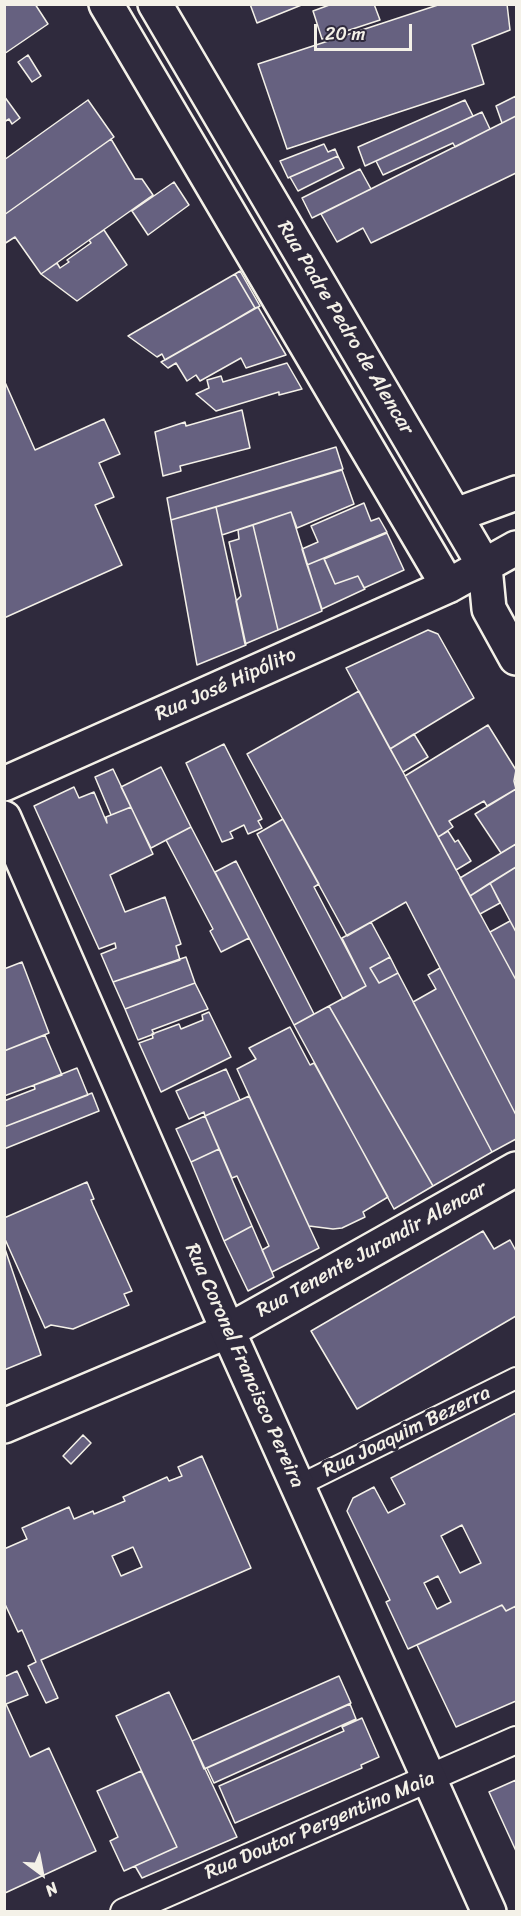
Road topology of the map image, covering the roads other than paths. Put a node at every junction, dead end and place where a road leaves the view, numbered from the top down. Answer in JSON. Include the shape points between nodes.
{"nodes":[{"id":1,"x":106,"y":4,"type":"edge"},
{"id":2,"x":155,"y":4,"type":"edge"},
{"id":3,"x":339,"y":318,"type":"junction"},
{"id":4,"x":301,"y":337,"type":"junction"},
{"id":5,"x":516,"y":493,"type":"edge"},
{"id":6,"x":456,"y":515,"type":"junction"},
{"id":7,"x":516,"y":548,"type":"edge"},
{"id":8,"x":485,"y":567,"type":"junction"},
{"id":9,"x":448,"y":586,"type":"junction"},
{"id":10,"x":516,"y":658,"type":"edge"},
{"id":11,"x":4,"y":784,"type":"edge"},
{"id":12,"x":4,"y":818,"type":"edge"},
{"id":13,"x":516,"y":1169,"type":"edge"},
{"id":14,"x":228,"y":1331,"type":"junction"},
{"id":15,"x":516,"y":1378,"type":"edge"},
{"id":16,"x":4,"y":1426,"type":"edge"},
{"id":17,"x":298,"y":1486,"type":"junction"},
{"id":18,"x":516,"y":1740,"type":"edge"},
{"id":19,"x":430,"y":1779,"type":"junction"},
{"id":20,"x":124,"y":1911,"type":"edge"},
{"id":21,"x":489,"y":1911,"type":"edge"}],
"edges":[{"from":1,"to":4,"type":"main road","name":"Rua Padre Pedro de Alencar"},
{"from":2,"to":3,"type":"main road","name":"Rua Padre Pedro de Alencar"},
{"from":3,"to":4,"type":"main road"},
{"from":3,"to":6,"type":"main road","name":"Rua Padre Pedro de Alencar"},
{"from":4,"to":9,"type":"main road","name":"Rua Padre Pedro de Alencar"},
{"from":5,"to":6,"type":"main road"},
{"from":6,"to":8,"type":"main road","name":"Rua Padre Pedro de Alencar"},
{"from":7,"to":8,"type":"main road","name":"Rua José Hipólito"},
{"from":8,"to":9,"type":"main road","name":"Rua José Hipólito"},
{"from":8,"to":10,"type":"main road","name":"Rua Padre Pedro de Alencar","via":[[489,609]]},
{"from":9,"to":11,"type":"main road","name":"Rua José Hipólito"},
{"from":12,"to":14,"type":"main road","name":"Rua Coronel Francisco Pereira"},
{"from":13,"to":14,"type":"main road","name":"Rua Tenente Jurandir Alencar"},
{"from":14,"to":16,"type":"main road","name":"Rua Tenente Jurandir Alencar"},
{"from":14,"to":17,"type":"main road","name":"Rua Coronel Francisco Pereira"},
{"from":15,"to":17,"type":"street","name":"Rua Joaquim Bezerra"},
{"from":17,"to":19,"type":"main road","name":"Rua Coronel Francisco Pereira"},
{"from":18,"to":19,"type":"street","name":"Rua Doutor Pergentino Maia"},
{"from":19,"to":20,"type":"street","name":"Rua Doutor Pergentino Maia"},
{"from":19,"to":21,"type":"main road","name":"Rua Coronel Francisco Pereira"}]}
